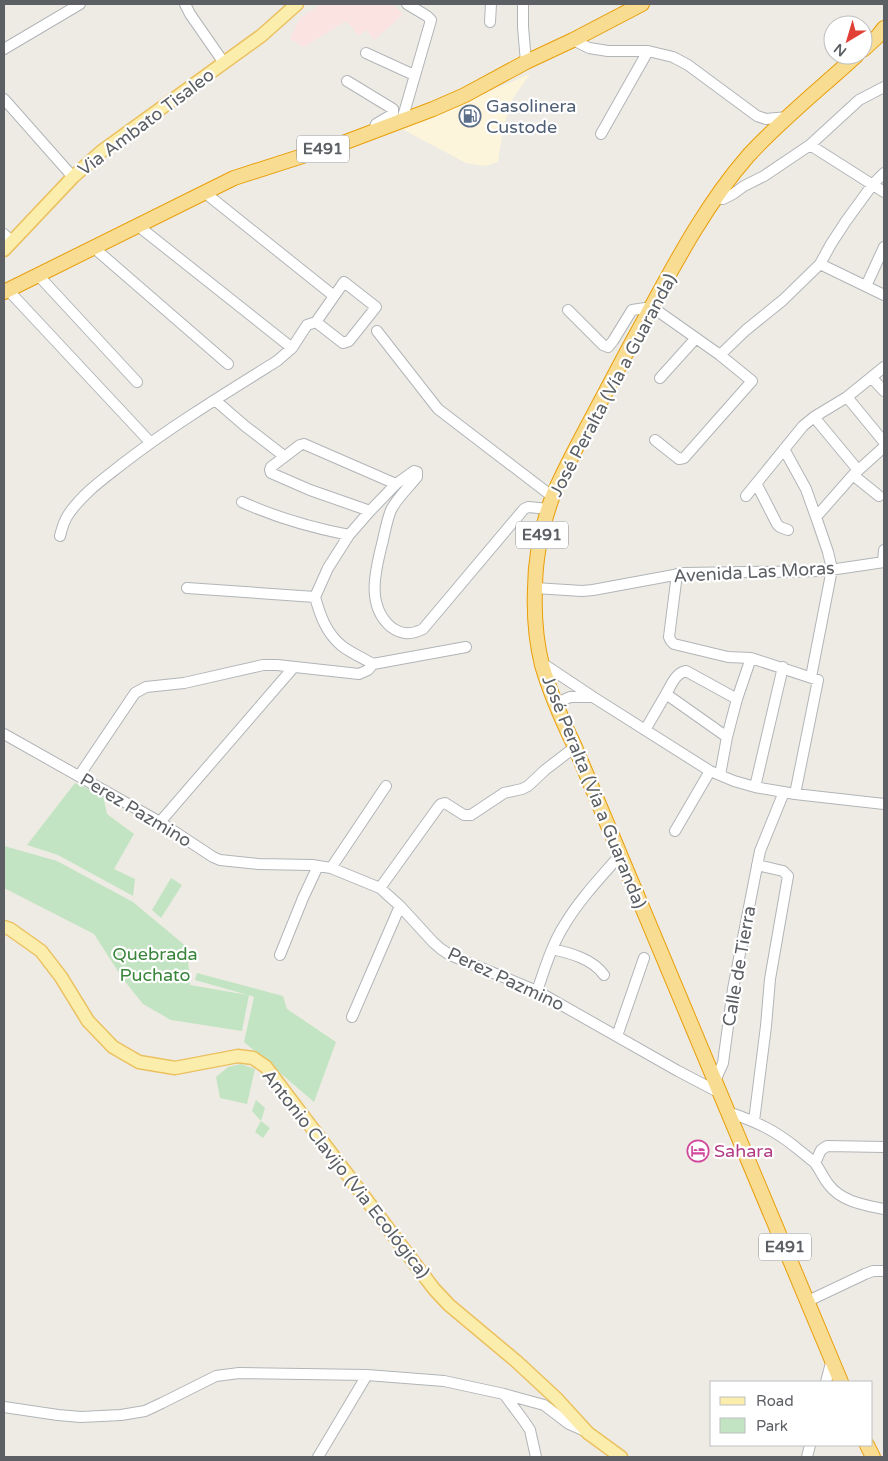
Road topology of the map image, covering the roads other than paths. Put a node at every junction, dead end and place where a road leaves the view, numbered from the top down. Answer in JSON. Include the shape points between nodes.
{"nodes":[{"id":1,"x":80,"y":4,"type":"edge"},
{"id":2,"x":185,"y":4,"type":"edge"},
{"id":3,"x":297,"y":4,"type":"edge"},
{"id":4,"x":407,"y":4,"type":"edge"},
{"id":5,"x":491,"y":4,"type":"edge"},
{"id":6,"x":523,"y":4,"type":"edge"},
{"id":7,"x":642,"y":4,"type":"edge"},
{"id":8,"x":490,"y":22,"type":"dead end"},
{"id":9,"x":884,"y":28,"type":"edge"},
{"id":10,"x":573,"y":40,"type":"junction"},
{"id":11,"x":873,"y":40,"type":"edge"},
{"id":12,"x":4,"y":49,"type":"edge"},
{"id":13,"x":648,"y":51,"type":"junction"},
{"id":14,"x":366,"y":53,"type":"dead end"},
{"id":15,"x":526,"y":62,"type":"junction"},
{"id":16,"x":224,"y":63,"type":"junction"},
{"id":17,"x":846,"y":65,"type":"edge"},
{"id":18,"x":414,"y":75,"type":"junction"},
{"id":19,"x":347,"y":81,"type":"dead end"},
{"id":20,"x":882,"y":90,"type":"edge"},
{"id":21,"x":4,"y":98,"type":"edge"},
{"id":22,"x":788,"y":116,"type":"junction"},
{"id":23,"x":402,"y":120,"type":"junction"},
{"id":24,"x":374,"y":130,"type":"junction"},
{"id":25,"x":601,"y":134,"type":"dead end"},
{"id":26,"x":810,"y":145,"type":"junction"},
{"id":27,"x":884,"y":173,"type":"edge"},
{"id":28,"x":73,"y":177,"type":"junction"},
{"id":29,"x":873,"y":184,"type":"junction"},
{"id":30,"x":204,"y":192,"type":"junction"},
{"id":31,"x":884,"y":192,"type":"edge"},
{"id":32,"x":716,"y":198,"type":"junction"},
{"id":33,"x":137,"y":225,"type":"junction"},
{"id":34,"x":6,"y":242,"type":"edge"},
{"id":35,"x":884,"y":247,"type":"edge"},
{"id":36,"x":93,"y":248,"type":"junction"},
{"id":37,"x":820,"y":264,"type":"junction"},
{"id":38,"x":38,"y":275,"type":"junction"},
{"id":39,"x":866,"y":286,"type":"junction"},
{"id":40,"x":6,"y":291,"type":"edge"},
{"id":41,"x":884,"y":295,"type":"edge"},
{"id":42,"x":334,"y":296,"type":"junction"},
{"id":43,"x":652,"y":307,"type":"junction"},
{"id":44,"x":568,"y":310,"type":"dead end"},
{"id":45,"x":316,"y":322,"type":"junction"},
{"id":46,"x":377,"y":331,"type":"dead end"},
{"id":47,"x":696,"y":338,"type":"junction"},
{"id":48,"x":292,"y":348,"type":"junction"},
{"id":49,"x":720,"y":354,"type":"junction"},
{"id":50,"x":228,"y":364,"type":"dead end"},
{"id":51,"x":884,"y":367,"type":"edge"},
{"id":52,"x":660,"y":378,"type":"dead end"},
{"id":53,"x":872,"y":378,"type":"junction"},
{"id":54,"x":137,"y":382,"type":"dead end"},
{"id":55,"x":884,"y":391,"type":"edge"},
{"id":56,"x":847,"y":398,"type":"junction"},
{"id":57,"x":216,"y":401,"type":"junction"},
{"id":58,"x":814,"y":418,"type":"junction"},
{"id":59,"x":655,"y":440,"type":"dead end"},
{"id":60,"x":150,"y":442,"type":"junction"},
{"id":61,"x":884,"y":442,"type":"edge"},
{"id":62,"x":884,"y":447,"type":"edge"},
{"id":63,"x":784,"y":449,"type":"junction"},
{"id":64,"x":284,"y":456,"type":"junction"},
{"id":65,"x":856,"y":472,"type":"junction"},
{"id":66,"x":396,"y":484,"type":"junction"},
{"id":67,"x":757,"y":485,"type":"junction"},
{"id":68,"x":746,"y":496,"type":"dead end"},
{"id":69,"x":883,"y":497,"type":"edge"},
{"id":70,"x":242,"y":502,"type":"dead end"},
{"id":71,"x":551,"y":503,"type":"junction"},
{"id":72,"x":370,"y":511,"type":"junction"},
{"id":73,"x":816,"y":517,"type":"junction"},
{"id":74,"x":788,"y":530,"type":"dead end"},
{"id":75,"x":349,"y":535,"type":"junction"},
{"id":76,"x":60,"y":536,"type":"dead end"},
{"id":77,"x":884,"y":550,"type":"edge"},
{"id":78,"x":884,"y":562,"type":"edge"},
{"id":79,"x":832,"y":569,"type":"junction"},
{"id":80,"x":677,"y":574,"type":"junction"},
{"id":81,"x":187,"y":588,"type":"dead end"},
{"id":82,"x":535,"y":588,"type":"junction"},
{"id":83,"x":315,"y":597,"type":"junction"},
{"id":84,"x":466,"y":647,"type":"dead end"},
{"id":85,"x":751,"y":658,"type":"junction"},
{"id":86,"x":542,"y":663,"type":"junction"},
{"id":87,"x":373,"y":664,"type":"junction"},
{"id":88,"x":783,"y":667,"type":"junction"},
{"id":89,"x":293,"y":668,"type":"junction"},
{"id":90,"x":812,"y":678,"type":"junction"},
{"id":91,"x":666,"y":694,"type":"junction"},
{"id":92,"x":593,"y":697,"type":"junction"},
{"id":93,"x":736,"y":699,"type":"junction"},
{"id":94,"x":556,"y":704,"type":"junction"},
{"id":95,"x":645,"y":730,"type":"junction"},
{"id":96,"x":4,"y":734,"type":"edge"},
{"id":97,"x":727,"y":737,"type":"junction"},
{"id":98,"x":575,"y":747,"type":"junction"},
{"id":99,"x":715,"y":773,"type":"junction"},
{"id":100,"x":79,"y":776,"type":"junction"},
{"id":101,"x":386,"y":786,"type":"dead end"},
{"id":102,"x":755,"y":787,"type":"junction"},
{"id":103,"x":790,"y":793,"type":"junction"},
{"id":104,"x":884,"y":804,"type":"edge"},
{"id":105,"x":160,"y":822,"type":"junction"},
{"id":106,"x":675,"y":831,"type":"dead end"},
{"id":107,"x":620,"y":855,"type":"junction"},
{"id":108,"x":758,"y":865,"type":"junction"},
{"id":109,"x":318,"y":866,"type":"junction"},
{"id":110,"x":331,"y":868,"type":"junction"},
{"id":111,"x":380,"y":888,"type":"junction"},
{"id":112,"x":400,"y":906,"type":"junction"},
{"id":113,"x":4,"y":927,"type":"edge"},
{"id":114,"x":552,"y":950,"type":"junction"},
{"id":115,"x":280,"y":955,"type":"dead end"},
{"id":116,"x":644,"y":958,"type":"dead end"},
{"id":117,"x":604,"y":975,"type":"dead end"},
{"id":118,"x":537,"y":991,"type":"junction"},
{"id":119,"x":352,"y":1017,"type":"dead end"},
{"id":120,"x":617,"y":1036,"type":"junction"},
{"id":121,"x":718,"y":1087,"type":"junction"},
{"id":122,"x":728,"y":1112,"type":"junction"},
{"id":123,"x":754,"y":1121,"type":"junction"},
{"id":124,"x":884,"y":1148,"type":"edge"},
{"id":125,"x":815,"y":1163,"type":"junction"},
{"id":126,"x":884,"y":1210,"type":"edge"},
{"id":127,"x":884,"y":1271,"type":"edge"},
{"id":128,"x":808,"y":1301,"type":"junction"},
{"id":129,"x":832,"y":1359,"type":"junction"},
{"id":130,"x":367,"y":1375,"type":"junction"},
{"id":131,"x":826,"y":1381,"type":"edge"},
{"id":132,"x":841,"y":1381,"type":"edge"},
{"id":133,"x":504,"y":1394,"type":"junction"},
{"id":134,"x":4,"y":1407,"type":"edge"},
{"id":135,"x":588,"y":1433,"type":"junction"},
{"id":136,"x":318,"y":1457,"type":"edge"},
{"id":137,"x":536,"y":1457,"type":"edge"},
{"id":138,"x":621,"y":1457,"type":"edge"}],
"edges":[{"from":1,"to":12,"type":"street"},
{"from":2,"to":16,"type":"street"},
{"from":3,"to":16,"type":"main road","name":"Via Ambato Tisaleo"},
{"from":4,"to":18,"type":"street","via":[[431,20]]},
{"from":5,"to":8,"type":"street"},
{"from":6,"to":15,"type":"street"},
{"from":7,"to":10,"type":"highway","number":"E491"},
{"from":9,"to":11,"type":"highway"},
{"from":10,"to":13,"type":"street","via":[[589,48],[608,51]]},
{"from":10,"to":15,"type":"highway","number":"E491"},
{"from":13,"to":22,"type":"street","via":[[673,57],[688,65],[757,116],[766,119]]},
{"from":13,"to":25,"type":"street"},
{"from":14,"to":18,"type":"street"},
{"from":15,"to":23,"type":"highway","number":"E491","via":[[433,109]]},
{"from":16,"to":28,"type":"main road","name":"Via Ambato Tisaleo","via":[[102,151]]},
{"from":17,"to":22,"type":"highway","name":"José Peralta (Vía a Guaranda)","number":"E491"},
{"from":18,"to":23,"type":"street"},
{"from":19,"to":24,"type":"street","via":[[393,109],[393,114],[376,124]]},
{"from":20,"to":26,"type":"street","via":[[859,100]]},
{"from":21,"to":28,"type":"street"},
{"from":22,"to":32,"type":"highway","name":"José Peralta (Vía a Guaranda)","number":"E491","via":[[748,156]]},
{"from":23,"to":24,"type":"highway","number":"E491"},
{"from":24,"to":30,"type":"highway","number":"E491","via":[[234,178]]},
{"from":26,"to":29,"type":"street"},
{"from":26,"to":32,"type":"street","via":[[733,194],[723,199]]},
{"from":27,"to":29,"type":"street"},
{"from":28,"to":34,"type":"main road","name":"Via Ambato Tisaleo"},
{"from":29,"to":31,"type":"street"},
{"from":29,"to":37,"type":"street"},
{"from":30,"to":33,"type":"highway","number":"E491"},
{"from":30,"to":42,"type":"street"},
{"from":32,"to":43,"type":"highway","name":"José Peralta (Vía a Guaranda)","number":"E491"},
{"from":33,"to":36,"type":"highway","number":"E491"},
{"from":33,"to":48,"type":"street"},
{"from":35,"to":39,"type":"street"},
{"from":36,"to":38,"type":"highway","number":"E491"},
{"from":36,"to":50,"type":"street"},
{"from":37,"to":39,"type":"street"},
{"from":37,"to":49,"type":"street"},
{"from":38,"to":40,"type":"highway","number":"E491"},
{"from":38,"to":54,"type":"street"},
{"from":39,"to":41,"type":"street"},
{"from":40,"to":60,"type":"street"},
{"from":42,"to":45,"type":"street"},
{"from":42,"to":45,"type":"street","via":[[344,282],[376,306],[346,343]]},
{"from":43,"to":44,"type":"street","via":[[632,310],[608,348]]},
{"from":43,"to":47,"type":"street"},
{"from":43,"to":71,"type":"highway","name":"José Peralta (Vía a Guaranda)","number":"E491","via":[[578,445]]},
{"from":45,"to":48,"type":"street","via":[[308,325]]},
{"from":46,"to":71,"type":"street","via":[[438,409]]},
{"from":47,"to":49,"type":"street"},
{"from":47,"to":52,"type":"street"},
{"from":48,"to":57,"type":"street"},
{"from":49,"to":59,"type":"street","via":[[752,381],[684,458],[679,459]]},
{"from":51,"to":53,"type":"street"},
{"from":53,"to":55,"type":"street"},
{"from":53,"to":56,"type":"street"},
{"from":56,"to":58,"type":"street"},
{"from":56,"to":61,"type":"street"},
{"from":57,"to":60,"type":"street"},
{"from":57,"to":64,"type":"street"},
{"from":58,"to":63,"type":"street"},
{"from":58,"to":65,"type":"street"},
{"from":60,"to":76,"type":"street","via":[[78,502],[63,524]]},
{"from":62,"to":65,"type":"street"},
{"from":63,"to":67,"type":"street"},
{"from":63,"to":73,"type":"street","via":[[806,489]]},
{"from":64,"to":66,"type":"street","via":[[307,444]]},
{"from":64,"to":72,"type":"street","via":[[271,467],[272,473]]},
{"from":65,"to":69,"type":"street"},
{"from":65,"to":73,"type":"street"},
{"from":66,"to":71,"type":"street","via":[[410,473],[417,472],[417,477],[391,511],[374,588],[379,612],[386,622],[405,634],[423,630],[524,509]]},
{"from":66,"to":72,"type":"street"},
{"from":67,"to":68,"type":"street"},
{"from":67,"to":74,"type":"street","via":[[777,524]]},
{"from":70,"to":75,"type":"street","via":[[264,512]]},
{"from":71,"to":82,"type":"highway","name":"José Peralta (Vía a Guaranda)","number":"E491","via":[[538,555]]},
{"from":72,"to":75,"type":"street"},
{"from":73,"to":79,"type":"street"},
{"from":75,"to":83,"type":"street","via":[[328,568]]},
{"from":77,"to":78,"type":"street"},
{"from":78,"to":79,"type":"street","name":"Avenida Las Moras"},
{"from":79,"to":80,"type":"street","name":"Avenida Las Moras"},
{"from":79,"to":90,"type":"street"},
{"from":80,"to":82,"type":"street","name":"Avenida Las Moras","via":[[593,590]]},
{"from":80,"to":85,"type":"street","via":[[671,641],[728,657]]},
{"from":81,"to":83,"type":"street"},
{"from":82,"to":86,"type":"highway","name":"José Peralta (Vía a Guaranda)","number":"E491"},
{"from":83,"to":87,"type":"street","via":[[321,618],[334,639]]},
{"from":84,"to":87,"type":"street"},
{"from":85,"to":88,"type":"street"},
{"from":85,"to":93,"type":"street"},
{"from":86,"to":92,"type":"street"},
{"from":86,"to":94,"type":"highway","name":"José Peralta (Vía a Guaranda)","number":"E491"},
{"from":87,"to":89,"type":"street","via":[[359,674]]},
{"from":88,"to":90,"type":"street"},
{"from":88,"to":102,"type":"street"},
{"from":89,"to":100,"type":"street","via":[[263,666],[140,689]]},
{"from":89,"to":105,"type":"street"},
{"from":90,"to":103,"type":"street","name":"Calle de Tierra","via":[[818,680]]},
{"from":91,"to":93,"type":"street","via":[[678,675],[686,671]]},
{"from":91,"to":95,"type":"street"},
{"from":91,"to":97,"type":"street"},
{"from":92,"to":94,"type":"street","via":[[570,697]]},
{"from":92,"to":95,"type":"street"},
{"from":93,"to":97,"type":"street"},
{"from":94,"to":98,"type":"highway","name":"José Peralta (Vía a Guaranda)","number":"E491"},
{"from":95,"to":99,"type":"street"},
{"from":96,"to":100,"type":"street","name":"Perez Pazmino"},
{"from":97,"to":99,"type":"street"},
{"from":98,"to":107,"type":"highway","name":"José Peralta (Vía a Guaranda)","number":"E491"},
{"from":98,"to":111,"type":"street","via":[[528,786],[504,793],[471,815],[464,815],[445,803],[439,806]]},
{"from":99,"to":102,"type":"street"},
{"from":99,"to":106,"type":"street"},
{"from":100,"to":105,"type":"street","name":"Perez Pazmino"},
{"from":101,"to":110,"type":"street"},
{"from":102,"to":103,"type":"street"},
{"from":103,"to":104,"type":"street"},
{"from":103,"to":108,"type":"street","name":"Calle de Tierra","via":[[760,851]]},
{"from":105,"to":109,"type":"street","name":"Perez Pazmino","via":[[220,860]]},
{"from":107,"to":114,"type":"street","via":[[576,907]]},
{"from":107,"to":121,"type":"highway","name":"José Peralta (Vía a Guaranda)","number":"E491"},
{"from":108,"to":121,"type":"street","name":"Calle de Tierra","via":[[733,989]]},
{"from":108,"to":123,"type":"street","via":[[784,871],[788,876],[770,979]]},
{"from":109,"to":110,"type":"street","name":"Perez Pazmino"},
{"from":109,"to":115,"type":"street"},
{"from":110,"to":111,"type":"street","name":"Perez Pazmino"},
{"from":111,"to":112,"type":"street","name":"Perez Pazmino"},
{"from":112,"to":118,"type":"street","name":"Perez Pazmino","via":[[441,950]]},
{"from":112,"to":119,"type":"street"},
{"from":113,"to":135,"type":"main road","name":"Antonio Clavijo (Via Ecológica)","via":[[41,951],[88,1021],[113,1047],[139,1062],[175,1068],[238,1056],[253,1058],[266,1067],[434,1289],[557,1399]]},
{"from":114,"to":117,"type":"street","via":[[591,963]]},
{"from":114,"to":118,"type":"street"},
{"from":116,"to":120,"type":"street"},
{"from":118,"to":120,"type":"street","name":"Perez Pazmino"},
{"from":120,"to":121,"type":"street","name":"Perez Pazmino","via":[[678,1071]]},
{"from":121,"to":122,"type":"highway","name":"José Peralta (Vía a Guaranda)","number":"E491"},
{"from":122,"to":123,"type":"street"},
{"from":122,"to":128,"type":"highway","name":"José Peralta (Vía a Guaranda)","number":"E491"},
{"from":123,"to":125,"type":"street"},
{"from":124,"to":125,"type":"street","via":[[827,1146],[821,1150]]},
{"from":125,"to":126,"type":"street","via":[[834,1191],[856,1203]]},
{"from":127,"to":128,"type":"street","via":[[865,1274]]},
{"from":128,"to":129,"type":"highway","name":"José Peralta (Vía a Guaranda)","number":"E491"},
{"from":129,"to":131,"type":"street"},
{"from":129,"to":132,"type":"highway","name":"José Peralta (Vía a Guaranda)","number":"E491"},
{"from":130,"to":133,"type":"street","via":[[444,1381]]},
{"from":130,"to":134,"type":"street","via":[[239,1373],[216,1376],[145,1411],[121,1415],[81,1417]]},
{"from":130,"to":136,"type":"street"},
{"from":133,"to":135,"type":"street","via":[[544,1405],[569,1424]]},
{"from":133,"to":137,"type":"street","via":[[530,1430]]},
{"from":135,"to":138,"type":"main road","name":"Antonio Clavijo (Via Ecológica)"}]}
